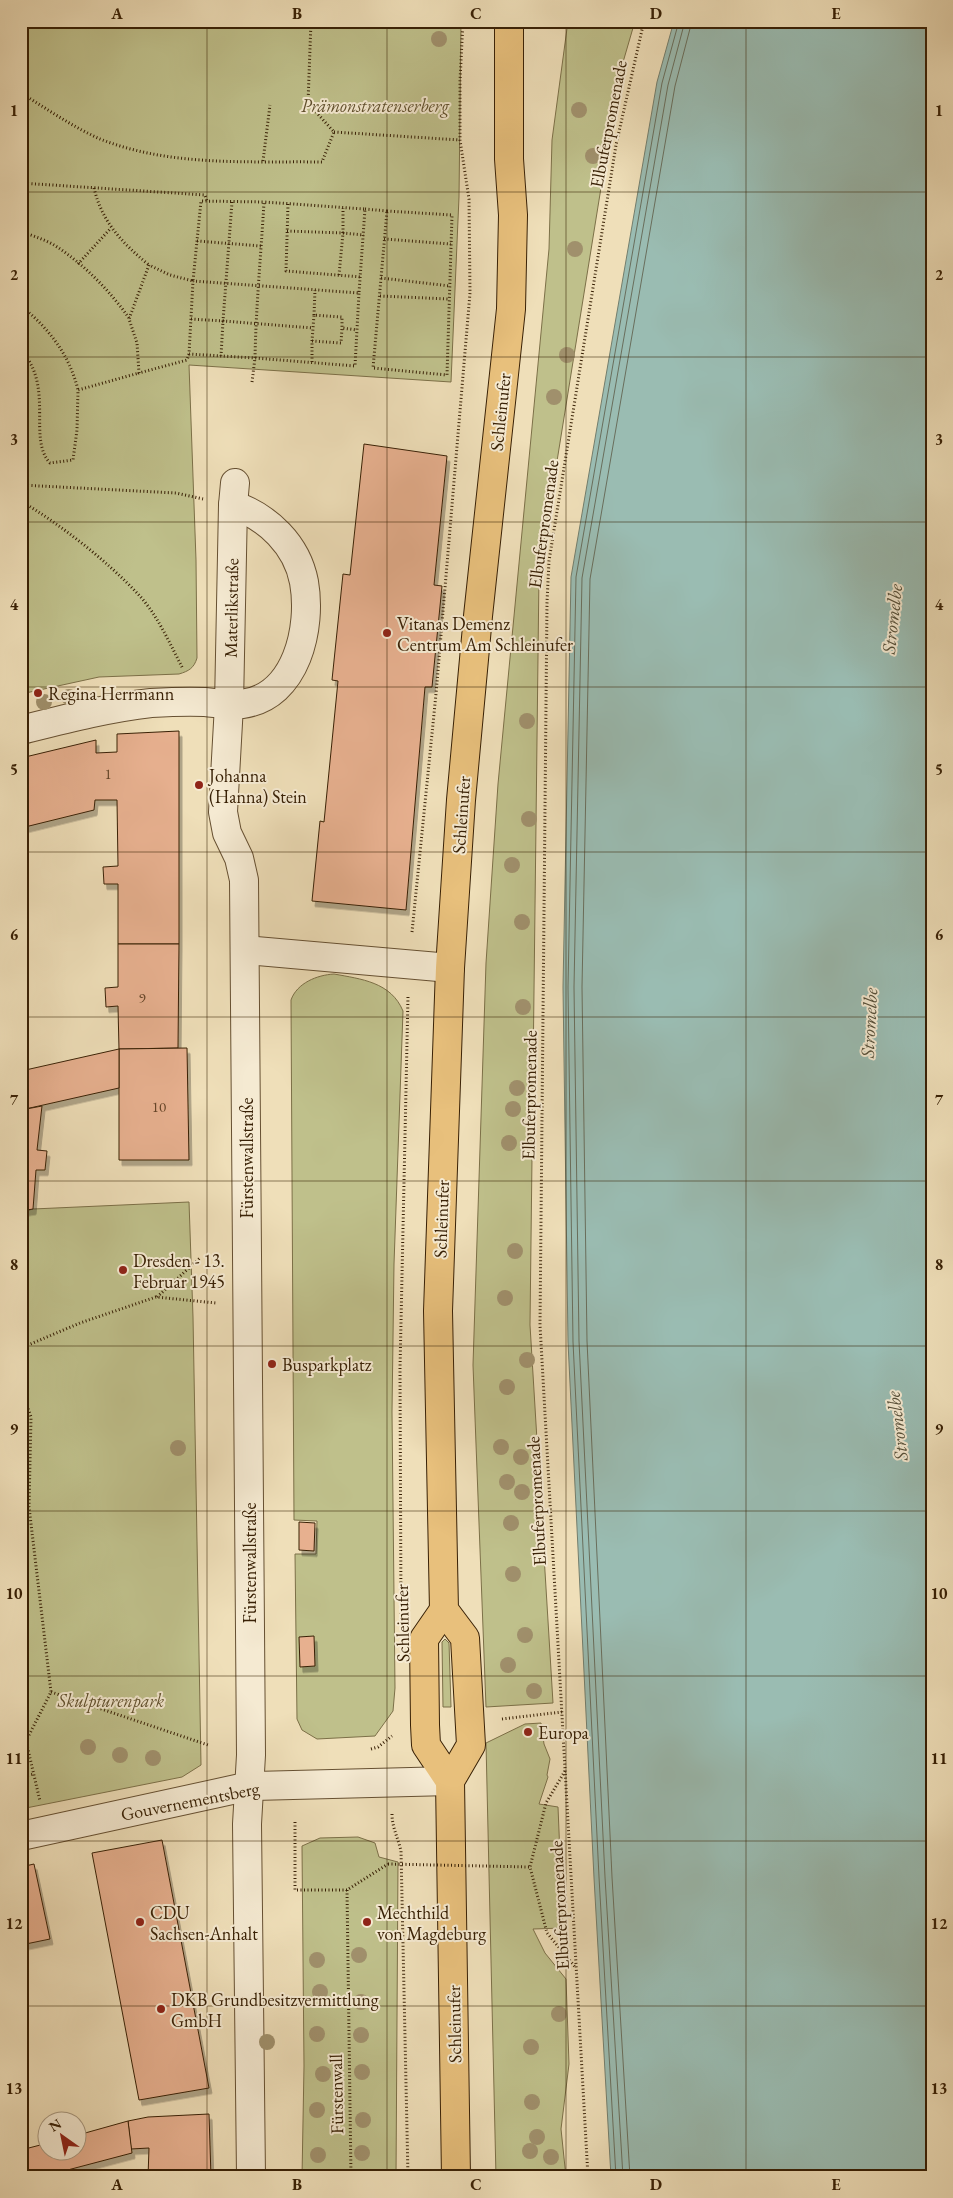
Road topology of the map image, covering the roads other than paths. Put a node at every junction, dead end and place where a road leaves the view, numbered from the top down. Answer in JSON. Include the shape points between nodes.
{"nodes":[{"id":1,"x":509,"y":21,"type":"edge"},
{"id":2,"x":229,"y":705,"type":"junction"},
{"id":3,"x":21,"y":730,"type":"edge"},
{"id":4,"x":245,"y":950,"type":"junction"},
{"id":5,"x":450,"y":968,"type":"junction"},
{"id":6,"x":444,"y":1610,"type":"junction"},
{"id":7,"x":450,"y":1782,"type":"junction"},
{"id":8,"x":250,"y":1786,"type":"junction"},
{"id":9,"x":21,"y":1836,"type":"edge"},
{"id":10,"x":251,"y":2176,"type":"edge"},
{"id":11,"x":456,"y":2177,"type":"edge"}],
"edges":[{"from":1,"to":5,"type":"main road","name":"Schleinufer","via":[[509,159],[513,215],[511,309],[478,616]]},
{"from":2,"to":2,"type":"street","name":"Materlikstraße","via":[[234,494],[288,545],[303,575],[307,610],[301,647],[283,680],[264,698]]},
{"from":2,"to":3,"type":"street","via":[[195,702],[105,709]]},
{"from":2,"to":4,"type":"street","name":"Fürstenwallstraße","via":[[223,812],[244,880]]},
{"from":4,"to":5,"type":"street"},
{"from":4,"to":8,"type":"street","name":"Fürstenwallstraße"},
{"from":5,"to":6,"type":"main road","name":"Schleinufer","via":[[438,1311]]},
{"from":6,"to":7,"type":"main road","via":[[466,1638],[471,1745]]},
{"from":6,"to":7,"type":"main road","name":"Schleinufer","via":[[424,1639],[425,1725],[426,1746]]},
{"from":7,"to":8,"type":"street","name":"Gouvernementsberg"},
{"from":7,"to":11,"type":"main road","name":"Schleinufer"},
{"from":8,"to":9,"type":"street","name":"Gouvernementsberg"},
{"from":8,"to":10,"type":"street","name":"Fürstenwallstraße","via":[[247,1824]]}]}
